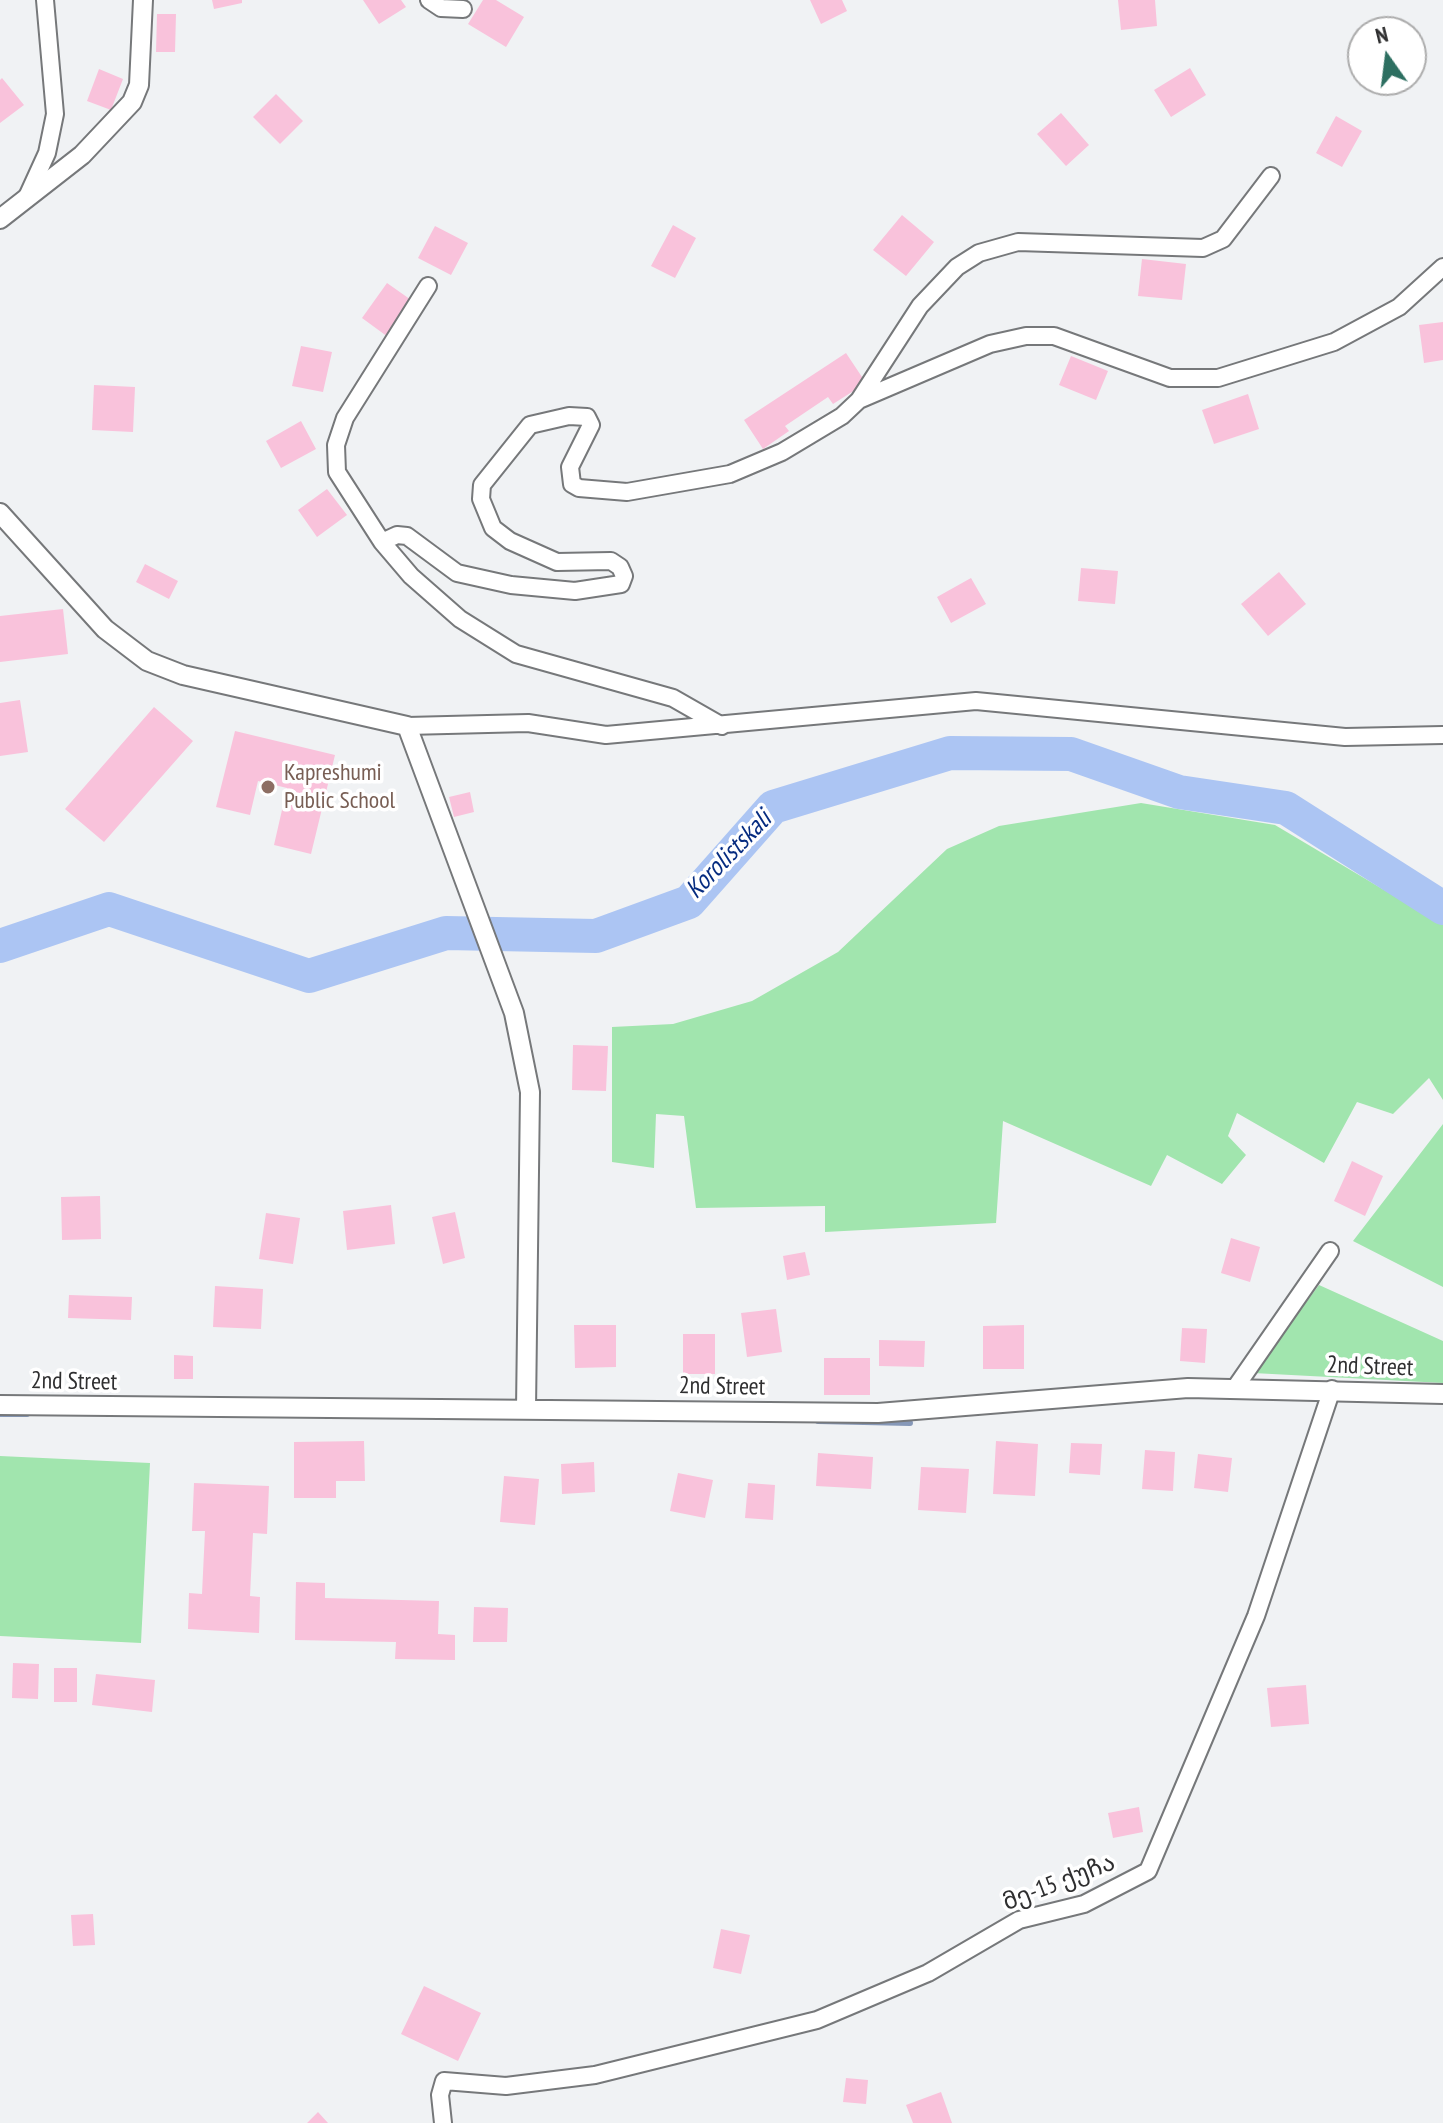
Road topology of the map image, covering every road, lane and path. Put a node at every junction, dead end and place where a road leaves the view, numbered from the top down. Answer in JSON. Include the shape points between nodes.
{"nodes":[{"id":1,"x":45,"y":0,"type":"edge"},
{"id":2,"x":143,"y":0,"type":"edge"},
{"id":3,"x":429,"y":0,"type":"edge"},
{"id":4,"x":463,"y":9,"type":"dead end"},
{"id":5,"x":1271,"y":176,"type":"dead end"},
{"id":6,"x":24,"y":204,"type":"junction"},
{"id":7,"x":0,"y":219,"type":"edge"},
{"id":8,"x":1443,"y":267,"type":"edge"},
{"id":9,"x":428,"y":286,"type":"dead end"},
{"id":10,"x":859,"y":400,"type":"junction"},
{"id":11,"x":0,"y":513,"type":"edge"},
{"id":12,"x":382,"y":542,"type":"junction"},
{"id":13,"x":407,"y":726,"type":"junction"},
{"id":14,"x":722,"y":726,"type":"junction"},
{"id":15,"x":1443,"y":735,"type":"edge"},
{"id":16,"x":1330,"y":1251,"type":"dead end"},
{"id":17,"x":1235,"y":1388,"type":"junction"},
{"id":18,"x":1332,"y":1389,"type":"junction"},
{"id":19,"x":1443,"y":1394,"type":"edge"},
{"id":20,"x":0,"y":1405,"type":"edge"},
{"id":21,"x":526,"y":1409,"type":"junction"},
{"id":22,"x":443,"y":2123,"type":"edge"}],
"edges":[{"from":1,"to":6,"type":"street","via":[[55,114],[47,153]]},
{"from":2,"to":6,"type":"street","via":[[139,85],[132,102],[82,155]]},
{"from":3,"to":4,"type":"street","via":[[441,8]]},
{"from":5,"to":10,"type":"street","via":[[1223,239],[1203,248],[1018,242],[979,253],[957,267],[920,306]]},
{"from":6,"to":7,"type":"street"},
{"from":8,"to":10,"type":"street","via":[[1399,307],[1334,342],[1218,378],[1170,378],[1054,336],[1026,336],[990,344]]},
{"from":9,"to":12,"type":"street","via":[[345,418],[336,445],[337,472]]},
{"from":10,"to":12,"type":"street","via":[[782,452],[730,474],[627,492],[572,484],[570,467],[591,425],[587,417],[530,425],[482,485],[481,499],[493,528],[557,562],[611,561],[624,576],[621,584],[575,591],[511,585],[457,573],[407,536]]},
{"from":11,"to":13,"type":"street","via":[[105,629],[147,661],[183,675]]},
{"from":12,"to":14,"type":"street","via":[[460,619],[516,654],[673,698]]},
{"from":13,"to":14,"type":"street","via":[[528,723],[606,735]]},
{"from":13,"to":21,"type":"street","via":[[514,1013],[530,1092]]},
{"from":14,"to":15,"type":"street","via":[[976,701],[1345,737]]},
{"from":16,"to":17,"type":"street"},
{"from":17,"to":18,"type":"street","name":"2nd Street"},
{"from":17,"to":21,"type":"street","name":"2nd Street","via":[[878,1413]]},
{"from":18,"to":19,"type":"street","name":"2nd Street"},
{"from":18,"to":22,"type":"street","name":"მე-15 ქუჩა","via":[[1256,1616],[1148,1871],[1084,1904],[1019,1920],[928,1973],[817,2020],[595,2075],[506,2086],[444,2081]]},
{"from":20,"to":21,"type":"street","name":"2nd Street"}]}
